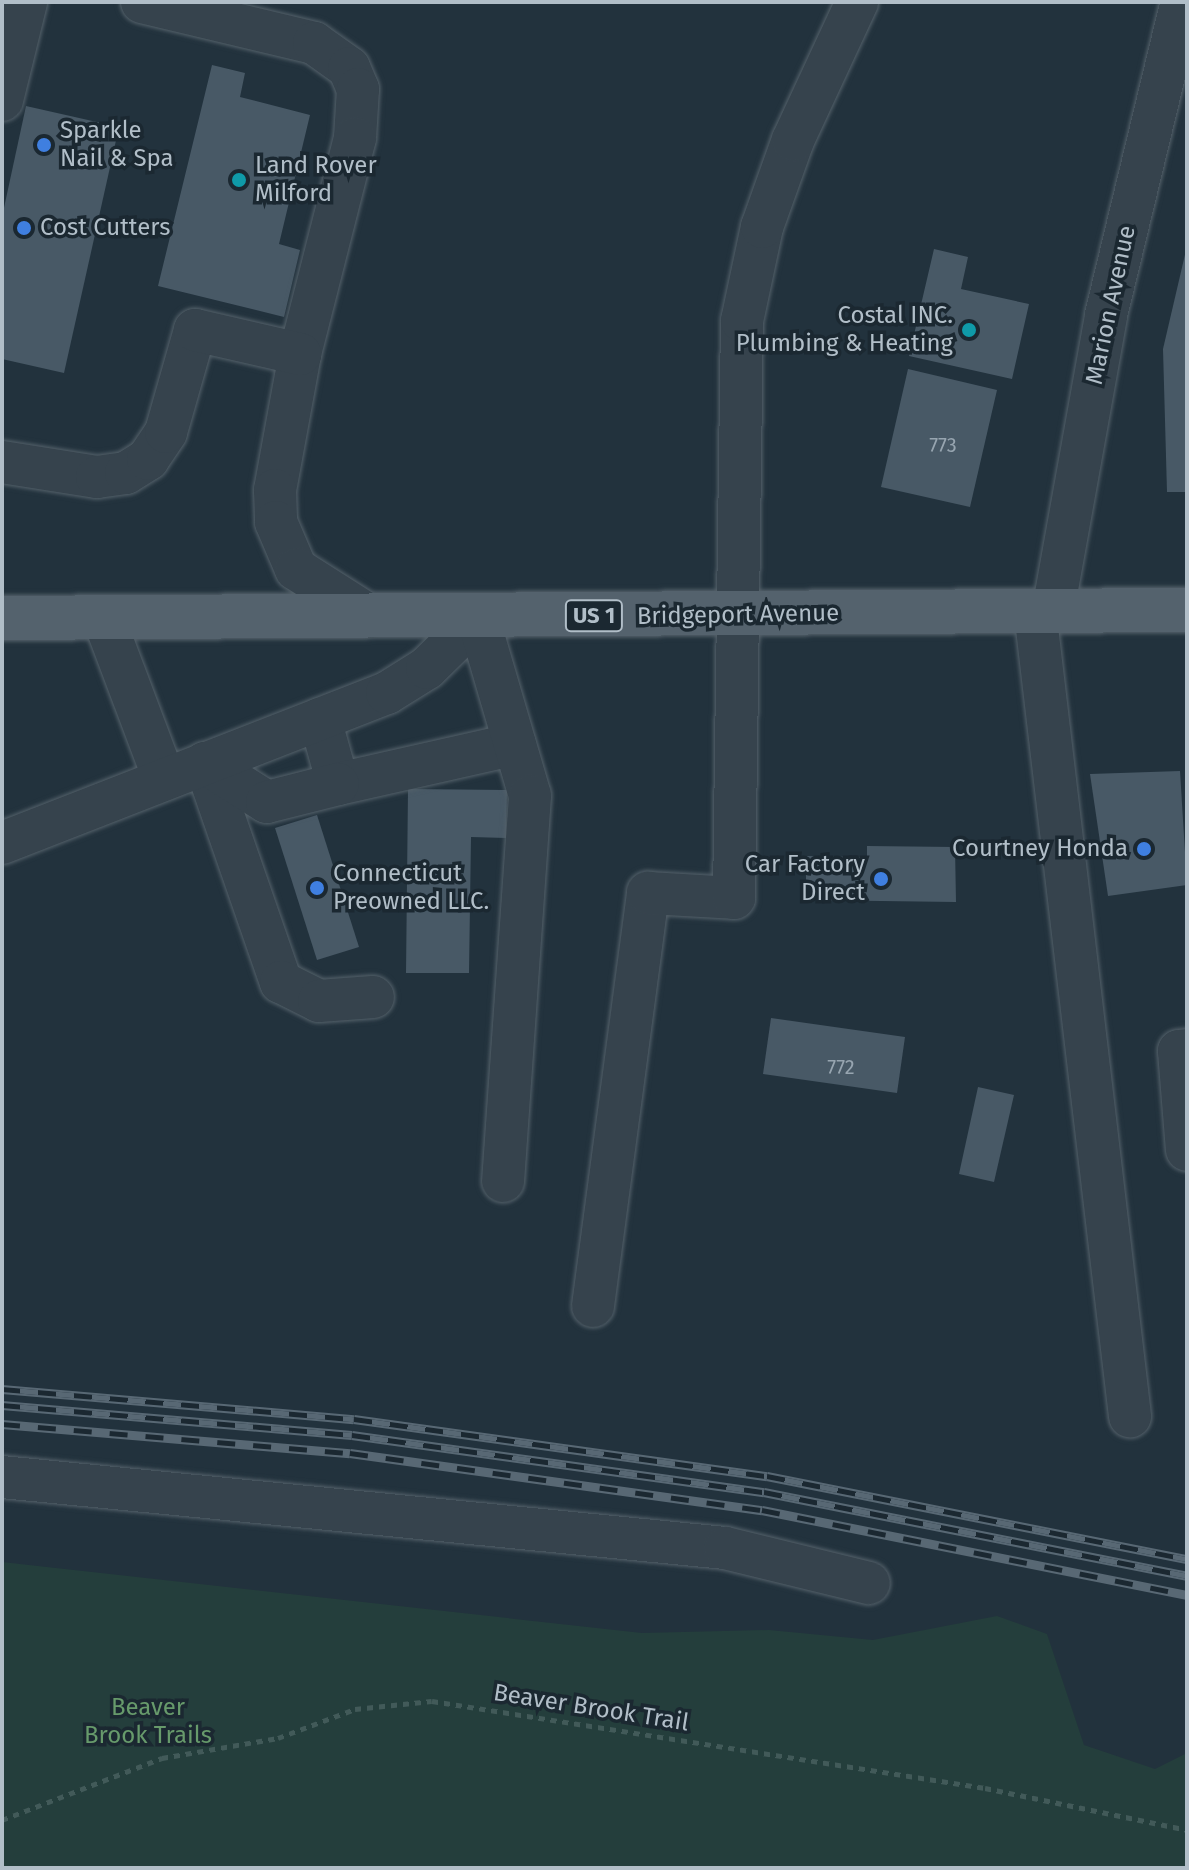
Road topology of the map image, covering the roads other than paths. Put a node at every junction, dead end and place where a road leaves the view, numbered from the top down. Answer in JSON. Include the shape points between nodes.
{"nodes":[{"id":1,"x":26,"y":2,"type":"edge"},
{"id":2,"x":142,"y":2,"type":"edge"},
{"id":3,"x":857,"y":2,"type":"edge"},
{"id":4,"x":1182,"y":2,"type":"edge"},
{"id":5,"x":2,"y":100,"type":"edge"},
{"id":6,"x":300,"y":354,"type":"junction"},
{"id":7,"x":2,"y":462,"type":"edge"},
{"id":8,"x":1187,"y":610,"type":"edge"},
{"id":9,"x":1044,"y":611,"type":"junction"},
{"id":10,"x":741,"y":615,"type":"junction"},
{"id":11,"x":370,"y":616,"type":"junction"},
{"id":12,"x":2,"y":618,"type":"edge"},
{"id":13,"x":478,"y":618,"type":"junction"},
{"id":14,"x":104,"y":619,"type":"junction"},
{"id":15,"x":320,"y":719,"type":"junction"},
{"id":16,"x":515,"y":744,"type":"junction"},
{"id":17,"x":205,"y":763,"type":"junction"},
{"id":18,"x":164,"y":779,"type":"junction"},
{"id":19,"x":338,"y":784,"type":"junction"},
{"id":20,"x":2,"y":843,"type":"edge"},
{"id":21,"x":373,"y":997,"type":"dead end"},
{"id":22,"x":1187,"y":1050,"type":"edge"},
{"id":23,"x":1187,"y":1150,"type":"edge"},
{"id":24,"x":503,"y":1181,"type":"dead end"},
{"id":25,"x":593,"y":1306,"type":"dead end"},
{"id":26,"x":1130,"y":1416,"type":"dead end"},
{"id":27,"x":2,"y":1477,"type":"edge"},
{"id":28,"x":869,"y":1583,"type":"dead end"}],
"edges":[{"from":1,"to":5,"type":"street"},
{"from":2,"to":6,"type":"street","via":[[314,43],[349,68],[358,89],[355,138]]},
{"from":3,"to":10,"type":"street","via":[[793,140],[762,227],[742,321]]},
{"from":4,"to":9,"type":"street","name":"Marion Avenue","via":[[1106,315]]},
{"from":6,"to":7,"type":"street","via":[[195,330],[166,432],[148,459],[126,473],[97,477]]},
{"from":6,"to":11,"type":"street","via":[[278,464],[276,522],[296,569],[335,600]]},
{"from":8,"to":9,"type":"main road","name":"Bridgeport Avenue","number":"US 1"},
{"from":9,"to":10,"type":"main road","name":"Bridgeport Avenue","number":"US 1"},
{"from":9,"to":26,"type":"street","name":"Marion Avenue"},
{"from":10,"to":13,"type":"main road","name":"Bridgeport Avenue","number":"US 1"},
{"from":10,"to":25,"type":"street","via":[[734,898],[648,893]]},
{"from":11,"to":13,"type":"main road","name":"Bridgeport Avenue","number":"US 1"},
{"from":11,"to":14,"type":"main road","name":"Bridgeport Avenue","number":"US 1"},
{"from":12,"to":14,"type":"main road","name":"Bridgeport Avenue","number":"US 1"},
{"from":13,"to":15,"type":"street","via":[[427,668]]},
{"from":13,"to":16,"type":"street"},
{"from":14,"to":18,"type":"street"},
{"from":15,"to":17,"type":"street"},
{"from":15,"to":19,"type":"street"},
{"from":16,"to":19,"type":"street"},
{"from":16,"to":24,"type":"street","via":[[530,796]]},
{"from":17,"to":18,"type":"street"},
{"from":17,"to":19,"type":"street","via":[[267,802]]},
{"from":17,"to":21,"type":"street","via":[[281,982],[319,1001]]},
{"from":18,"to":20,"type":"street"},
{"from":22,"to":23,"type":"street","via":[[1179,1051]]},
{"from":27,"to":28,"type":"street","via":[[725,1548]]}]}
